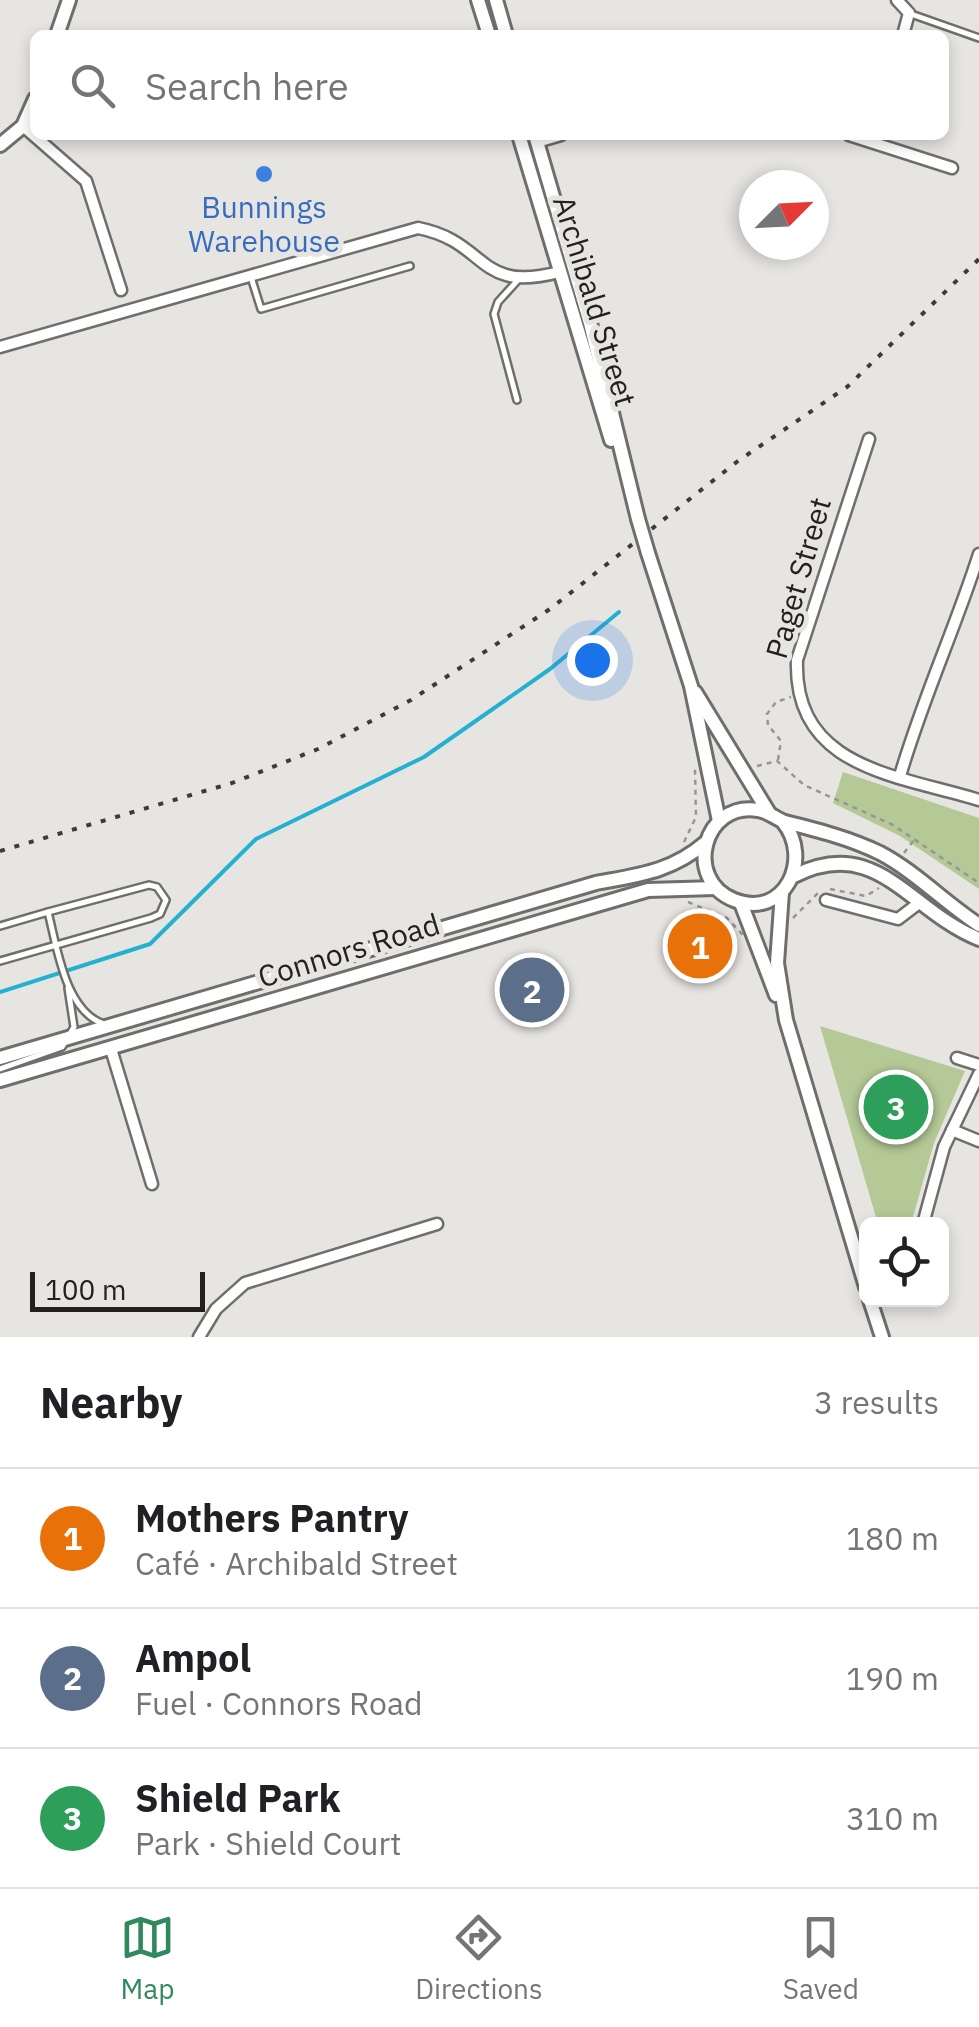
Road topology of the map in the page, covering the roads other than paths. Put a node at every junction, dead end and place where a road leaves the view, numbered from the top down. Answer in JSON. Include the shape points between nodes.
{"nodes":[{"id":1,"x":69,"y":0,"type":"edge"},
{"id":2,"x":478,"y":0,"type":"edge"},
{"id":3,"x":496,"y":0,"type":"edge"},
{"id":4,"x":897,"y":0,"type":"edge"},
{"id":5,"x":909,"y":13,"type":"junction"},
{"id":6,"x":59,"y":30,"type":"edge"},
{"id":7,"x":487,"y":30,"type":"edge"},
{"id":8,"x":505,"y":30,"type":"edge"},
{"id":9,"x":904,"y":30,"type":"edge"},
{"id":10,"x":979,"y":38,"type":"edge"},
{"id":11,"x":30,"y":111,"type":"edge"},
{"id":12,"x":23,"y":126,"type":"junction"},
{"id":13,"x":30,"y":132,"type":"edge"},
{"id":14,"x":39,"y":140,"type":"edge"},
{"id":15,"x":536,"y":140,"type":"edge"},
{"id":16,"x":878,"y":140,"type":"edge"},
{"id":17,"x":520,"y":141,"type":"edge"},
{"id":18,"x":0,"y":146,"type":"edge"},
{"id":19,"x":952,"y":168,"type":"dead end"},
{"id":20,"x":410,"y":266,"type":"dead end"},
{"id":21,"x":574,"y":267,"type":"junction"},
{"id":22,"x":559,"y":272,"type":"junction"},
{"id":23,"x":250,"y":274,"type":"junction"},
{"id":24,"x":518,"y":280,"type":"junction"},
{"id":25,"x":121,"y":290,"type":"dead end"},
{"id":26,"x":0,"y":348,"type":"edge"},
{"id":27,"x":517,"y":400,"type":"dead end"},
{"id":28,"x":868,"y":439,"type":"dead end"},
{"id":29,"x":627,"y":480,"type":"junction"},
{"id":30,"x":979,"y":554,"type":"edge"},
{"id":31,"x":690,"y":686,"type":"junction"},
{"id":32,"x":900,"y":776,"type":"junction"},
{"id":33,"x":979,"y":800,"type":"edge"},
{"id":34,"x":769,"y":813,"type":"junction"},
{"id":35,"x":718,"y":822,"type":"junction"},
{"id":36,"x":783,"y":822,"type":"junction"},
{"id":37,"x":705,"y":843,"type":"junction"},
{"id":38,"x":794,"y":876,"type":"junction"},
{"id":39,"x":716,"y":888,"type":"junction"},
{"id":40,"x":782,"y":892,"type":"junction"},
{"id":41,"x":826,"y":900,"type":"dead end"},
{"id":42,"x":919,"y":902,"type":"junction"},
{"id":43,"x":741,"y":903,"type":"junction"},
{"id":44,"x":48,"y":912,"type":"junction"},
{"id":45,"x":979,"y":925,"type":"edge"},
{"id":46,"x":0,"y":926,"type":"edge"},
{"id":47,"x":979,"y":939,"type":"edge"},
{"id":48,"x":56,"y":944,"type":"junction"},
{"id":49,"x":0,"y":961,"type":"edge"},
{"id":50,"x":68,"y":984,"type":"junction"},
{"id":51,"x":786,"y":1020,"type":"junction"},
{"id":52,"x":112,"y":1026,"type":"junction"},
{"id":53,"x":69,"y":1038,"type":"junction"},
{"id":54,"x":112,"y":1049,"type":"junction"},
{"id":55,"x":0,"y":1058,"type":"edge"},
{"id":56,"x":957,"y":1058,"type":"dead end"},
{"id":57,"x":979,"y":1065,"type":"edge"},
{"id":58,"x":0,"y":1068,"type":"edge"},
{"id":59,"x":979,"y":1074,"type":"edge"},
{"id":60,"x":0,"y":1080,"type":"edge"},
{"id":61,"x":952,"y":1130,"type":"junction"},
{"id":62,"x":979,"y":1141,"type":"edge"},
{"id":63,"x":152,"y":1184,"type":"dead end"},
{"id":64,"x":925,"y":1217,"type":"edge"},
{"id":65,"x":437,"y":1224,"type":"dead end"},
{"id":66,"x":859,"y":1265,"type":"edge"},
{"id":67,"x":872,"y":1307,"type":"edge"},
{"id":68,"x":199,"y":1337,"type":"edge"},
{"id":69,"x":882,"y":1337,"type":"edge"}],
"edges":[{"from":1,"to":6,"type":"street"},
{"from":2,"to":7,"type":"street"},
{"from":3,"to":8,"type":"street"},
{"from":4,"to":5,"type":"street"},
{"from":5,"to":9,"type":"street"},
{"from":5,"to":10,"type":"lane"},
{"from":11,"to":12,"type":"street"},
{"from":12,"to":13,"type":"street"},
{"from":12,"to":18,"type":"street"},
{"from":14,"to":25,"type":"street","via":[[86,181]]},
{"from":15,"to":21,"type":"street","name":"Archibald Street"},
{"from":16,"to":19,"type":"street"},
{"from":17,"to":22,"type":"street","name":"Archibald Street"},
{"from":20,"to":23,"type":"lane","via":[[260,309]]},
{"from":21,"to":22,"type":"street"},
{"from":21,"to":29,"type":"street","name":"Archibald Street"},
{"from":22,"to":24,"type":"street"},
{"from":22,"to":29,"type":"street","name":"Archibald Street"},
{"from":23,"to":24,"type":"street","via":[[418,228],[441,233],[501,277]]},
{"from":23,"to":26,"type":"street"},
{"from":24,"to":27,"type":"lane","via":[[494,314]]},
{"from":28,"to":32,"type":"street","name":"Paget Street","via":[[797,660],[798,694],[838,754]]},
{"from":29,"to":31,"type":"street","name":"Archibald Street","bridge":true},
{"from":30,"to":32,"type":"street"},
{"from":31,"to":34,"type":"street","name":"Archibald Street"},
{"from":31,"to":35,"type":"street","name":"Archibald Street"},
{"from":32,"to":33,"type":"street","name":"Paget Street"},
{"from":34,"to":35,"type":"street","via":[[742,810]]},
{"from":34,"to":36,"type":"street"},
{"from":35,"to":37,"type":"street"},
{"from":36,"to":38,"type":"street","via":[[796,844]]},
{"from":36,"to":45,"type":"street","via":[[881,854]]},
{"from":37,"to":39,"type":"street","via":[[707,875]]},
{"from":37,"to":52,"type":"street","name":"Connors Road","via":[[656,872],[579,888]]},
{"from":38,"to":40,"type":"street"},
{"from":38,"to":42,"type":"street","via":[[829,862],[860,864]]},
{"from":39,"to":43,"type":"street"},
{"from":39,"to":54,"type":"street","name":"Connors Road","via":[[648,890]]},
{"from":40,"to":43,"type":"street"},
{"from":40,"to":51,"type":"street","via":[[776,963]]},
{"from":41,"to":42,"type":"street","via":[[898,919]]},
{"from":42,"to":47,"type":"street"},
{"from":43,"to":51,"type":"street"},
{"from":44,"to":46,"type":"lane"},
{"from":44,"to":48,"type":"lane"},
{"from":44,"to":48,"type":"lane","via":[[149,885],[166,900],[152,918]]},
{"from":48,"to":49,"type":"lane"},
{"from":48,"to":50,"type":"lane"},
{"from":50,"to":52,"type":"lane","via":[[91,1018]]},
{"from":50,"to":53,"type":"lane","via":[[74,1020]]},
{"from":51,"to":66,"type":"street"},
{"from":52,"to":53,"type":"street","name":"Connors Road"},
{"from":53,"to":55,"type":"street","name":"Connors Road"},
{"from":53,"to":58,"type":"lane","via":[[55,1052]]},
{"from":54,"to":60,"type":"street","name":"Connors Road"},
{"from":54,"to":63,"type":"street"},
{"from":56,"to":57,"type":"street"},
{"from":59,"to":61,"type":"street"},
{"from":61,"to":62,"type":"street"},
{"from":61,"to":64,"type":"street"},
{"from":65,"to":68,"type":"street","via":[[246,1283],[216,1308]]},
{"from":67,"to":69,"type":"street"}]}
